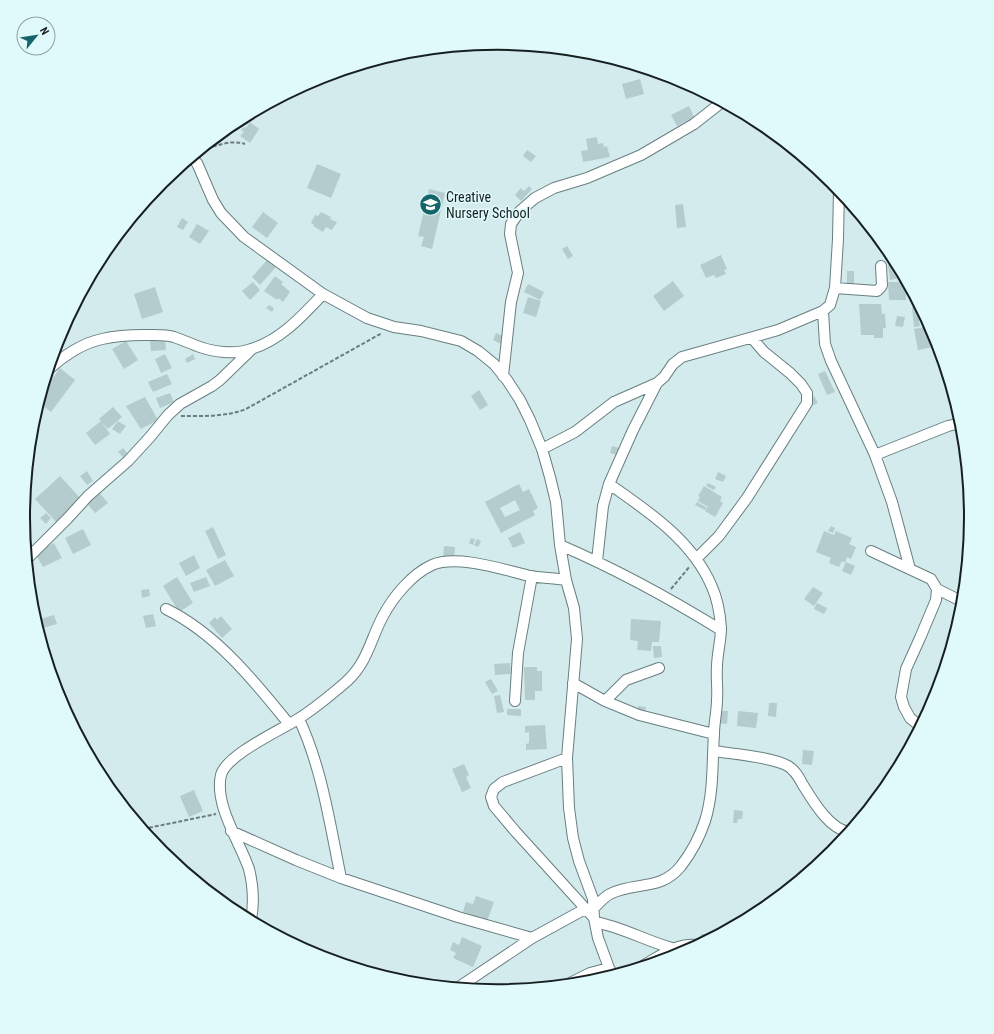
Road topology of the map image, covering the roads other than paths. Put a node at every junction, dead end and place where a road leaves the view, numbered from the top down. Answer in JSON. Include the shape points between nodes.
{"nodes":[{"id":1,"x":717,"y":106,"type":"edge"},
{"id":2,"x":196,"y":161,"type":"edge"},
{"id":3,"x":839,"y":199,"type":"edge"},
{"id":4,"x":882,"y":266,"type":"dead end"},
{"id":5,"x":835,"y":288,"type":"junction"},
{"id":6,"x":323,"y":294,"type":"junction"},
{"id":7,"x":823,"y":311,"type":"junction"},
{"id":8,"x":752,"y":338,"type":"junction"},
{"id":9,"x":251,"y":350,"type":"junction"},
{"id":10,"x":56,"y":364,"type":"edge"},
{"id":11,"x":503,"y":376,"type":"junction"},
{"id":12,"x":658,"y":383,"type":"junction"},
{"id":13,"x":955,"y":424,"type":"edge"},
{"id":14,"x":542,"y":449,"type":"junction"},
{"id":15,"x":875,"y":455,"type":"junction"},
{"id":16,"x":609,"y":484,"type":"junction"},
{"id":17,"x":560,"y":545,"type":"junction"},
{"id":18,"x":871,"y":551,"type":"dead end"},
{"id":19,"x":32,"y":554,"type":"edge"},
{"id":20,"x":696,"y":558,"type":"junction"},
{"id":21,"x":597,"y":561,"type":"junction"},
{"id":22,"x":910,"y":569,"type":"junction"},
{"id":23,"x":532,"y":576,"type":"junction"},
{"id":24,"x":566,"y":580,"type":"junction"},
{"id":25,"x":937,"y":588,"type":"junction"},
{"id":26,"x":957,"y":599,"type":"edge"},
{"id":27,"x":166,"y":609,"type":"dead end"},
{"id":28,"x":721,"y":630,"type":"junction"},
{"id":29,"x":659,"y":668,"type":"dead end"},
{"id":30,"x":573,"y":682,"type":"junction"},
{"id":31,"x":515,"y":702,"type":"dead end"},
{"id":32,"x":605,"y":702,"type":"junction"},
{"id":33,"x":299,"y":719,"type":"junction"},
{"id":34,"x":916,"y":723,"type":"edge"},
{"id":35,"x":289,"y":724,"type":"junction"},
{"id":36,"x":714,"y":734,"type":"junction"},
{"id":37,"x":714,"y":751,"type":"junction"},
{"id":38,"x":567,"y":758,"type":"junction"},
{"id":39,"x":231,"y":831,"type":"junction"},
{"id":40,"x":842,"y":831,"type":"edge"},
{"id":41,"x":341,"y":878,"type":"junction"},
{"id":42,"x":251,"y":913,"type":"edge"},
{"id":43,"x":592,"y":914,"type":"junction"},
{"id":44,"x":532,"y":938,"type":"junction"},
{"id":45,"x":683,"y":945,"type":"edge"},
{"id":46,"x":672,"y":948,"type":"junction"},
{"id":47,"x":665,"y":952,"type":"edge"},
{"id":48,"x":611,"y":970,"type":"edge"},
{"id":49,"x":601,"y":972,"type":"edge"},
{"id":50,"x":585,"y":976,"type":"edge"},
{"id":51,"x":465,"y":983,"type":"edge"}],
"edges":[{"from":1,"to":11,"type":"street","via":[[694,124],[641,155],[587,178],[554,188],[535,198],[520,211],[511,224],[510,234],[518,273],[511,302]]},
{"from":2,"to":6,"type":"street","via":[[213,200],[231,225]]},
{"from":3,"to":5,"type":"street"},
{"from":4,"to":5,"type":"street","via":[[882,285],[877,291]]},
{"from":5,"to":7,"type":"street","via":[[830,305]]},
{"from":6,"to":9,"type":"street","via":[[278,337]]},
{"from":6,"to":11,"type":"street","via":[[368,318],[394,327],[461,341],[494,364]]},
{"from":7,"to":8,"type":"street"},
{"from":7,"to":15,"type":"street","via":[[825,344],[830,360]]},
{"from":8,"to":12,"type":"street","via":[[682,357]]},
{"from":8,"to":20,"type":"street","via":[[801,384],[807,393],[807,403],[747,498],[718,536]]},
{"from":9,"to":10,"type":"street","via":[[217,351],[173,337],[128,336],[101,339],[78,349]]},
{"from":9,"to":19,"type":"street","via":[[220,380],[180,404],[168,415],[128,461],[88,496]]},
{"from":11,"to":14,"type":"street","via":[[524,407]]},
{"from":12,"to":14,"type":"street","via":[[614,402],[576,432]]},
{"from":12,"to":16,"type":"street"},
{"from":13,"to":15,"type":"street"},
{"from":14,"to":17,"type":"street","via":[[556,502]]},
{"from":15,"to":22,"type":"street","via":[[892,502]]},
{"from":16,"to":20,"type":"street","via":[[666,526]]},
{"from":16,"to":21,"type":"street","via":[[603,506]]},
{"from":17,"to":21,"type":"street"},
{"from":17,"to":24,"type":"street"},
{"from":18,"to":22,"type":"street"},
{"from":20,"to":28,"type":"street","via":[[712,586],[719,605]]},
{"from":21,"to":28,"type":"street","via":[[665,596]]},
{"from":22,"to":25,"type":"street","via":[[931,579]]},
{"from":23,"to":24,"type":"street"},
{"from":23,"to":31,"type":"street","via":[[518,653]]},
{"from":23,"to":33,"type":"street","via":[[482,564],[443,561],[420,572],[408,583],[383,616],[364,661],[347,681]]},
{"from":24,"to":30,"type":"street","via":[[574,608],[576,639]]},
{"from":25,"to":26,"type":"street"},
{"from":25,"to":34,"type":"street","via":[[936,600],[906,669],[901,697],[904,708]]},
{"from":27,"to":35,"type":"street","via":[[188,620],[213,640],[262,691]]},
{"from":28,"to":36,"type":"street"},
{"from":29,"to":32,"type":"street","via":[[626,680]]},
{"from":30,"to":32,"type":"street"},
{"from":30,"to":38,"type":"street"},
{"from":32,"to":36,"type":"street","via":[[639,715]]},
{"from":33,"to":35,"type":"street"},
{"from":33,"to":41,"type":"street","via":[[312,751]]},
{"from":35,"to":39,"type":"street","via":[[231,760],[221,774],[220,790]]},
{"from":36,"to":37,"type":"street"},
{"from":37,"to":40,"type":"street","via":[[778,761],[789,767],[797,774],[817,806]]},
{"from":37,"to":43,"type":"street","via":[[712,785],[705,820],[693,848],[681,866],[659,883],[610,894]]},
{"from":38,"to":43,"type":"street","via":[[573,838],[593,900]]},
{"from":38,"to":43,"type":"street","via":[[503,782],[494,789],[491,797],[494,806]]},
{"from":39,"to":41,"type":"street"},
{"from":39,"to":42,"type":"street","via":[[249,869],[252,889]]},
{"from":41,"to":44,"type":"street"},
{"from":43,"to":44,"type":"street"},
{"from":43,"to":46,"type":"street","via":[[610,926]]},
{"from":43,"to":48,"type":"street"},
{"from":44,"to":51,"type":"street"},
{"from":45,"to":46,"type":"street"},
{"from":46,"to":47,"type":"street"},
{"from":49,"to":50,"type":"street"}]}
